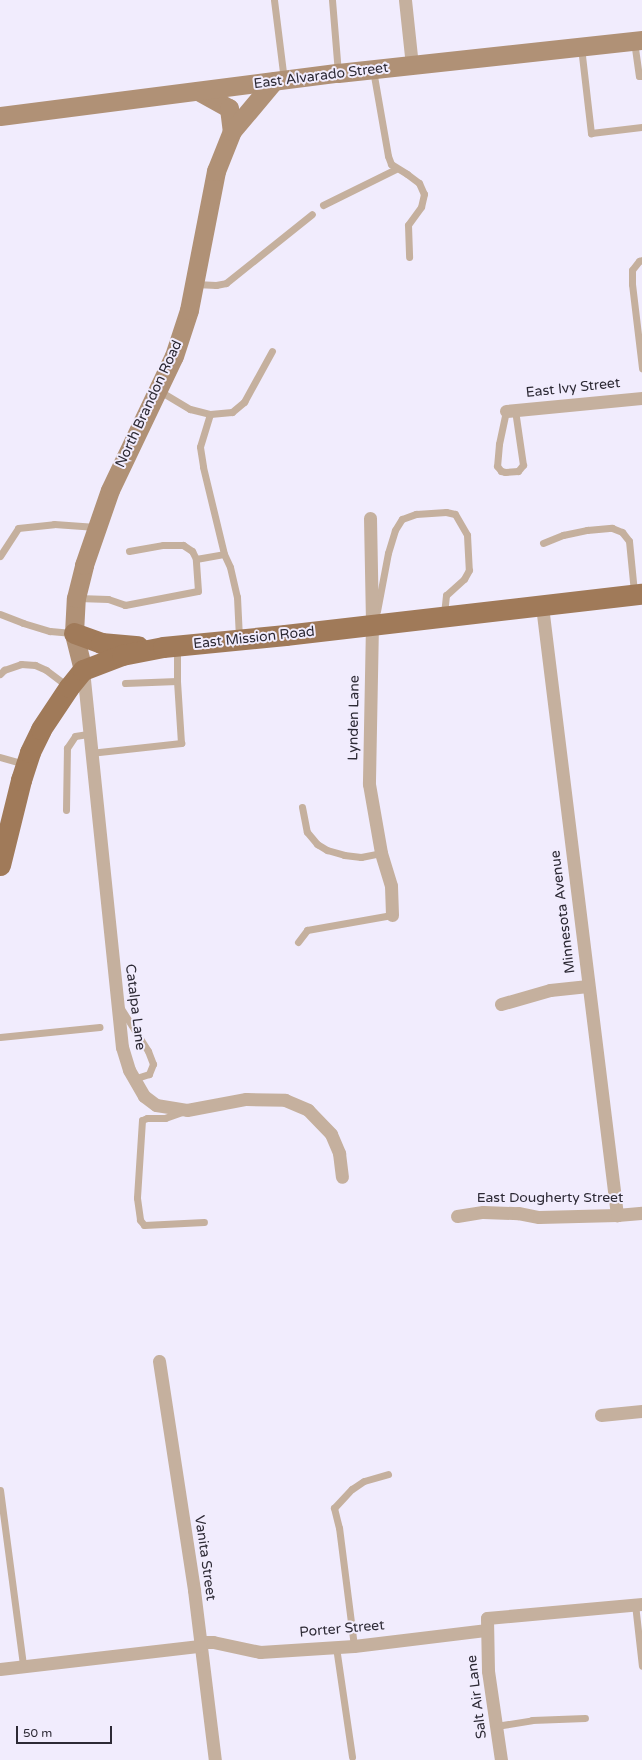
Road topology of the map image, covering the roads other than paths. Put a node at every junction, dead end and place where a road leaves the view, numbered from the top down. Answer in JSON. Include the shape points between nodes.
{"nodes":[{"id":1,"x":274,"y":0,"type":"edge"},
{"id":2,"x":332,"y":0,"type":"edge"},
{"id":3,"x":405,"y":0,"type":"edge"},
{"id":4,"x":638,"y":40,"type":"edge"},
{"id":5,"x":580,"y":47,"type":"junction"},
{"id":6,"x":412,"y":65,"type":"junction"},
{"id":7,"x":373,"y":70,"type":"junction"},
{"id":8,"x":338,"y":73,"type":"junction"},
{"id":9,"x":642,"y":76,"type":"edge"},
{"id":10,"x":279,"y":81,"type":"junction"},
{"id":11,"x":198,"y":91,"type":"junction"},
{"id":12,"x":0,"y":116,"type":"edge"},
{"id":13,"x":642,"y":127,"type":"edge"},
{"id":14,"x":232,"y":131,"type":"junction"},
{"id":15,"x":396,"y":169,"type":"junction"},
{"id":16,"x":323,"y":205,"type":"dead end"},
{"id":17,"x":312,"y":214,"type":"dead end"},
{"id":18,"x":409,"y":257,"type":"dead end"},
{"id":19,"x":642,"y":260,"type":"edge"},
{"id":20,"x":193,"y":284,"type":"junction"},
{"id":21,"x":272,"y":351,"type":"dead end"},
{"id":22,"x":642,"y":368,"type":"edge"},
{"id":23,"x":158,"y":390,"type":"junction"},
{"id":24,"x":642,"y":398,"type":"edge"},
{"id":25,"x":511,"y":411,"type":"junction"},
{"id":26,"x":210,"y":414,"type":"junction"},
{"id":27,"x":370,"y":518,"type":"dead end"},
{"id":28,"x":97,"y":527,"type":"junction"},
{"id":29,"x":543,"y":543,"type":"dead end"},
{"id":30,"x":129,"y":551,"type":"dead end"},
{"id":31,"x":224,"y":554,"type":"junction"},
{"id":32,"x":0,"y":556,"type":"edge"},
{"id":33,"x":196,"y":559,"type":"junction"},
{"id":34,"x":638,"y":594,"type":"edge"},
{"id":35,"x":76,"y":598,"type":"junction"},
{"id":36,"x":542,"y":606,"type":"junction"},
{"id":37,"x":0,"y":614,"type":"edge"},
{"id":38,"x":444,"y":616,"type":"junction"},
{"id":39,"x":374,"y":624,"type":"junction"},
{"id":40,"x":74,"y":633,"type":"junction"},
{"id":41,"x":239,"y":640,"type":"junction"},
{"id":42,"x":170,"y":646,"type":"junction"},
{"id":43,"x":83,"y":670,"type":"junction"},
{"id":44,"x":0,"y":674,"type":"edge"},
{"id":45,"x":177,"y":682,"type":"junction"},
{"id":46,"x":125,"y":683,"type":"dead end"},
{"id":47,"x":69,"y":687,"type":"junction"},
{"id":48,"x":88,"y":734,"type":"junction"},
{"id":49,"x":90,"y":753,"type":"junction"},
{"id":50,"x":0,"y":757,"type":"edge"},
{"id":51,"x":26,"y":765,"type":"junction"},
{"id":52,"x":302,"y":806,"type":"dead end"},
{"id":53,"x":66,"y":810,"type":"dead end"},
{"id":54,"x":381,"y":853,"type":"junction"},
{"id":55,"x":0,"y":865,"type":"edge"},
{"id":56,"x":392,"y":915,"type":"joint"},
{"id":57,"x":298,"y":942,"type":"dead end"},
{"id":58,"x":588,"y":986,"type":"junction"},
{"id":59,"x":117,"y":1004,"type":"junction"},
{"id":60,"x":501,"y":1004,"type":"dead end"},
{"id":61,"x":100,"y":1027,"type":"dead end"},
{"id":62,"x":0,"y":1037,"type":"edge"},
{"id":63,"x":134,"y":1079,"type":"junction"},
{"id":64,"x":186,"y":1110,"type":"junction"},
{"id":65,"x":342,"y":1177,"type":"dead end"},
{"id":66,"x":642,"y":1213,"type":"edge"},
{"id":67,"x":617,"y":1215,"type":"junction"},
{"id":68,"x":457,"y":1216,"type":"dead end"},
{"id":69,"x":204,"y":1222,"type":"dead end"},
{"id":70,"x":158,"y":1361,"type":"dead end"},
{"id":71,"x":642,"y":1411,"type":"edge"},
{"id":72,"x":601,"y":1415,"type":"dead end"},
{"id":73,"x":388,"y":1474,"type":"dead end"},
{"id":74,"x":0,"y":1490,"type":"edge"},
{"id":75,"x":638,"y":1604,"type":"edge"},
{"id":76,"x":487,"y":1624,"type":"junction"},
{"id":77,"x":200,"y":1644,"type":"junction"},
{"id":78,"x":354,"y":1646,"type":"junction"},
{"id":79,"x":336,"y":1647,"type":"junction"},
{"id":80,"x":23,"y":1665,"type":"junction"},
{"id":81,"x":642,"y":1666,"type":"edge"},
{"id":82,"x":0,"y":1669,"type":"edge"},
{"id":83,"x":585,"y":1718,"type":"dead end"},
{"id":84,"x":496,"y":1726,"type":"junction"},
{"id":85,"x":352,"y":1757,"type":"dead end"},
{"id":86,"x":214,"y":1760,"type":"edge"},
{"id":87,"x":501,"y":1760,"type":"edge"}],
"edges":[{"from":1,"to":10,"type":"lane"},
{"from":2,"to":8,"type":"lane"},
{"from":3,"to":6,"type":"street"},
{"from":4,"to":5,"type":"street","name":"East Alvarado Street"},
{"from":4,"to":9,"type":"lane","via":[[638,76]]},
{"from":5,"to":6,"type":"street","name":"East Alvarado Street"},
{"from":5,"to":13,"type":"lane","via":[[591,133]]},
{"from":6,"to":7,"type":"street","name":"East Alvarado Street"},
{"from":7,"to":8,"type":"street","name":"East Alvarado Street"},
{"from":7,"to":15,"type":"lane","via":[[388,156]]},
{"from":8,"to":10,"type":"street","name":"East Alvarado Street"},
{"from":10,"to":11,"type":"street","name":"East Alvarado Street"},
{"from":10,"to":14,"type":"street","name":"North Brandon Road"},
{"from":11,"to":12,"type":"street","name":"East Alvarado Street"},
{"from":11,"to":14,"type":"street","via":[[229,108]]},
{"from":14,"to":20,"type":"street","name":"North Brandon Road","via":[[216,171]]},
{"from":15,"to":16,"type":"lane"},
{"from":15,"to":18,"type":"lane","via":[[419,183],[424,194],[421,207],[408,225]]},
{"from":17,"to":20,"type":"lane","via":[[226,283]]},
{"from":19,"to":22,"type":"lane","via":[[632,270]]},
{"from":20,"to":23,"type":"street","name":"North Brandon Road","via":[[189,310],[174,356]]},
{"from":21,"to":26,"type":"lane","via":[[244,402],[232,412]]},
{"from":23,"to":26,"type":"lane","via":[[190,409]]},
{"from":23,"to":28,"type":"street","name":"North Brandon Road","via":[[110,490]]},
{"from":24,"to":25,"type":"street","name":"East Ivy Street"},
{"from":25,"to":25,"type":"lane","via":[[499,444],[497,466],[505,472],[518,470],[523,465]]},
{"from":26,"to":31,"type":"lane","via":[[200,447],[202,467]]},
{"from":27,"to":39,"type":"street","name":"Lynden Lane"},
{"from":28,"to":32,"type":"lane","via":[[54,524],[18,528]]},
{"from":28,"to":35,"type":"street","name":"North Brandon Road"},
{"from":29,"to":34,"type":"lane","via":[[563,535],[587,530],[612,528],[622,532],[629,541]]},
{"from":30,"to":33,"type":"lane","via":[[163,545],[183,545],[192,551]]},
{"from":31,"to":33,"type":"lane"},
{"from":31,"to":41,"type":"lane","via":[[230,567],[236,597]]},
{"from":33,"to":35,"type":"lane","via":[[198,591],[125,605],[108,598]]},
{"from":34,"to":36,"type":"main road","name":"East Mission Road"},
{"from":35,"to":40,"type":"street","name":"North Brandon Road"},
{"from":36,"to":38,"type":"main road","name":"East Mission Road"},
{"from":36,"to":58,"type":"street","name":"Minnesota Avenue"},
{"from":37,"to":40,"type":"lane","via":[[50,631]]},
{"from":38,"to":39,"type":"main road","name":"East Mission Road"},
{"from":38,"to":39,"type":"lane","via":[[446,596],[464,579],[469,570],[467,535],[455,514],[416,514],[402,520],[395,530]]},
{"from":39,"to":41,"type":"main road","name":"East Mission Road"},
{"from":39,"to":54,"type":"street","name":"Lynden Lane","via":[[369,784]]},
{"from":40,"to":42,"type":"main road","via":[[101,643]]},
{"from":40,"to":43,"type":"street","name":"North Brandon Road"},
{"from":41,"to":42,"type":"main road","name":"East Mission Road"},
{"from":42,"to":43,"type":"main road","name":"East Mission Road","via":[[122,655]]},
{"from":42,"to":45,"type":"lane"},
{"from":43,"to":47,"type":"main road","name":"East Mission Road"},
{"from":43,"to":48,"type":"street","name":"Catalpa Lane"},
{"from":44,"to":47,"type":"lane","via":[[21,664],[35,665]]},
{"from":45,"to":46,"type":"lane"},
{"from":45,"to":49,"type":"lane","via":[[181,743]]},
{"from":47,"to":51,"type":"main road","name":"East Mission Road","via":[[41,729]]},
{"from":48,"to":49,"type":"street","name":"Catalpa Lane"},
{"from":48,"to":53,"type":"lane","via":[[75,736],[67,748]]},
{"from":49,"to":59,"type":"street","name":"Catalpa Lane"},
{"from":50,"to":51,"type":"lane"},
{"from":51,"to":55,"type":"main road","name":"East Mission Road"},
{"from":52,"to":54,"type":"lane","via":[[307,832],[316,844],[344,855],[361,857]]},
{"from":54,"to":56,"type":"street","name":"Lynden Lane","via":[[391,886]]},
{"from":56,"to":57,"type":"lane","via":[[307,930]]},
{"from":58,"to":60,"type":"street","via":[[550,990]]},
{"from":58,"to":67,"type":"street","name":"Minnesota Avenue"},
{"from":59,"to":63,"type":"street","name":"Catalpa Lane","via":[[122,1046]]},
{"from":59,"to":63,"type":"lane","via":[[148,1051],[153,1064],[148,1074]]},
{"from":61,"to":62,"type":"lane"},
{"from":63,"to":64,"type":"street","name":"Catalpa Lane","via":[[144,1096],[156,1105]]},
{"from":64,"to":65,"type":"street","name":"Catalpa Lane","via":[[246,1099],[285,1100],[308,1110],[332,1134],[339,1153]]},
{"from":64,"to":69,"type":"lane","via":[[175,1116],[142,1120],[137,1198],[140,1220],[144,1224]]},
{"from":66,"to":67,"type":"street","name":"East Dougherty Street"},
{"from":67,"to":68,"type":"street","name":"East Dougherty Street","via":[[539,1217],[518,1213],[483,1212]]},
{"from":70,"to":77,"type":"street","name":"Vanita Street"},
{"from":71,"to":72,"type":"street"},
{"from":73,"to":78,"type":"lane","via":[[364,1481],[352,1489],[334,1508],[339,1528]]},
{"from":74,"to":80,"type":"lane"},
{"from":75,"to":76,"type":"street","name":"Porter Street"},
{"from":75,"to":81,"type":"lane"},
{"from":76,"to":78,"type":"street","name":"Porter Street"},
{"from":76,"to":84,"type":"street","name":"Salt Air Lane","via":[[488,1670]]},
{"from":77,"to":79,"type":"street","name":"Porter Street","via":[[214,1642],[260,1652]]},
{"from":77,"to":80,"type":"street","name":"Porter Street"},
{"from":77,"to":86,"type":"street","name":"Vanita Street"},
{"from":78,"to":79,"type":"street","name":"Porter Street"},
{"from":79,"to":85,"type":"lane"},
{"from":80,"to":82,"type":"street","name":"Porter Street"},
{"from":83,"to":84,"type":"lane","via":[[532,1720]]},
{"from":84,"to":87,"type":"street","name":"Salt Air Lane"}]}
